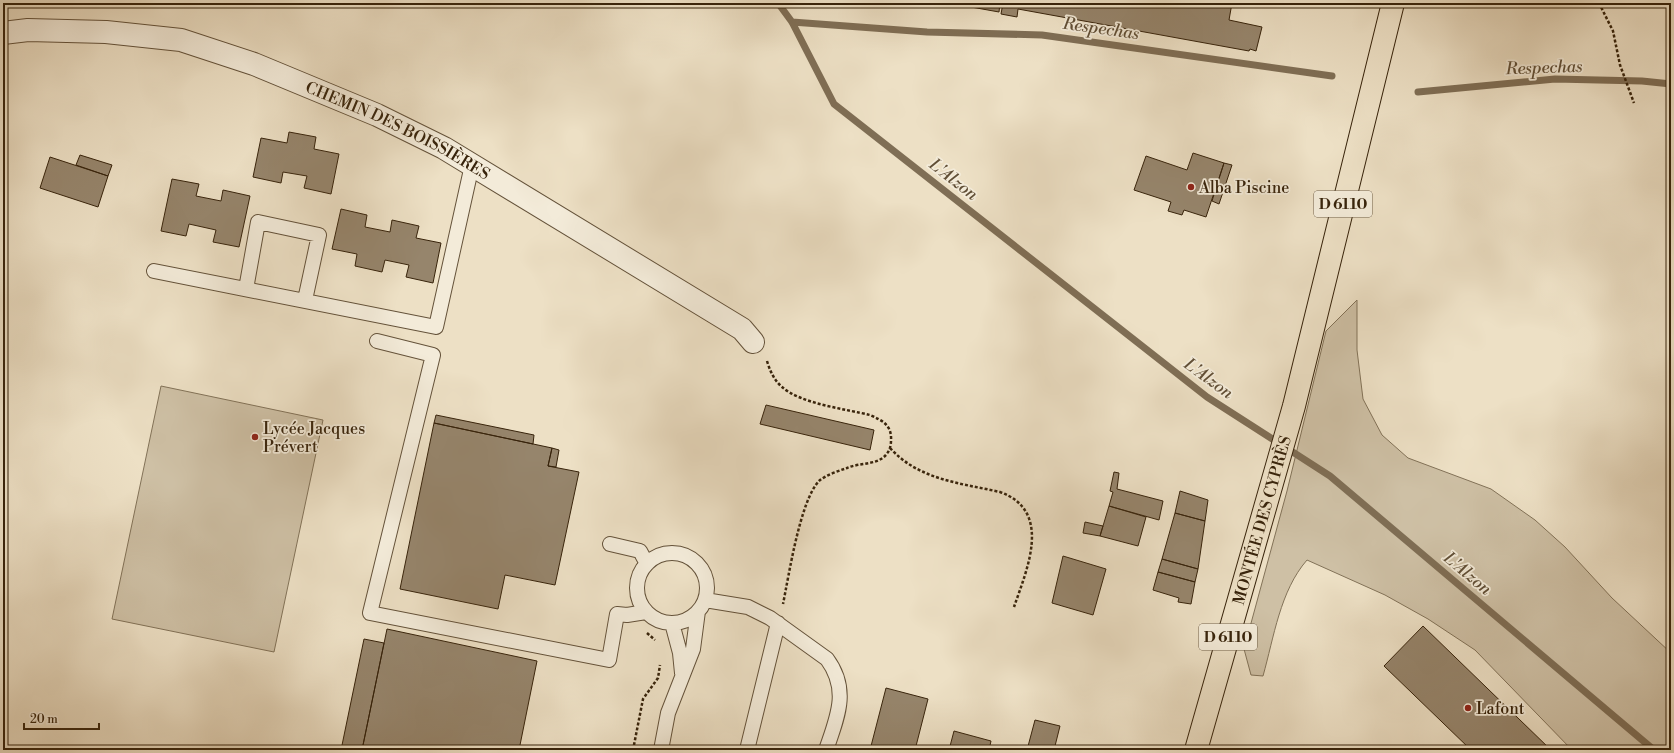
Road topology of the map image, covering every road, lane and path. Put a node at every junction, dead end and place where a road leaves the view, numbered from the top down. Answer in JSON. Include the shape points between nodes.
{"nodes":[{"id":1,"x":1393,"y":3,"type":"edge"},
{"id":2,"x":1599,"y":3,"type":"edge"},
{"id":3,"x":3,"y":33,"type":"edge"},
{"id":4,"x":1634,"y":103,"type":"dead end"},
{"id":5,"x":472,"y":165,"type":"junction"},
{"id":6,"x":154,"y":271,"type":"dead end"},
{"id":7,"x":246,"y":289,"type":"junction"},
{"id":8,"x":305,"y":300,"type":"junction"},
{"id":9,"x":377,"y":341,"type":"dead end"},
{"id":10,"x":753,"y":342,"type":"joint"},
{"id":11,"x":890,"y":448,"type":"junction"},
{"id":12,"x":610,"y":544,"type":"dead end"},
{"id":13,"x":647,"y":564,"type":"junction"},
{"id":14,"x":701,"y":606,"type":"junction"},
{"id":15,"x":1014,"y":607,"type":"dead end"},
{"id":16,"x":646,"y":612,"type":"junction"},
{"id":17,"x":616,"y":622,"type":"junction"},
{"id":18,"x":672,"y":623,"type":"junction"},
{"id":19,"x":778,"y":623,"type":"junction"},
{"id":20,"x":657,"y":642,"type":"dead end"},
{"id":21,"x":660,"y":659,"type":"dead end"},
{"id":22,"x":682,"y":673,"type":"junction"},
{"id":23,"x":633,"y":750,"type":"edge"},
{"id":24,"x":662,"y":750,"type":"edge"},
{"id":25,"x":747,"y":750,"type":"edge"},
{"id":26,"x":826,"y":750,"type":"edge"},
{"id":27,"x":1196,"y":750,"type":"edge"}],
"edges":[{"from":1,"to":27,"type":"main road","name":"MONTÉE DES CYPRÈS","number":"D 6110","via":[[1294,406]]},
{"from":2,"to":4,"type":"path","via":[[1613,30],[1620,65]]},
{"from":3,"to":5,"type":"street","name":"CHEMIN DES BOISSIÈRES","via":[[28,30],[106,32],[181,40],[254,64],[377,115],[444,148]]},
{"from":5,"to":8,"type":"lane","via":[[436,328]]},
{"from":5,"to":10,"type":"street","name":"CHEMIN DES BOISSIÈRES","via":[[742,329]]},
{"from":6,"to":7,"type":"lane"},
{"from":7,"to":8,"type":"lane"},
{"from":7,"to":8,"type":"lane","via":[[258,222],[319,236]]},
{"from":9,"to":17,"type":"lane","via":[[433,355],[370,613],[609,660]]},
{"from":10,"to":11,"type":"path","via":[[764,352],[773,376],[783,388],[797,397],[882,420],[890,427]]},
{"from":11,"to":15,"type":"path","via":[[923,473],[1012,496],[1023,507],[1031,521],[1032,541],[1029,565]]},
{"from":11,"to":19,"type":"path","via":[[882,460],[838,471],[821,480],[812,490],[805,508]]},
{"from":12,"to":13,"type":"lane","via":[[640,551]]},
{"from":13,"to":14,"type":"lane","via":[[656,557],[668,554],[680,554],[690,559],[705,577],[707,589]]},
{"from":13,"to":16,"type":"lane","via":[[640,572],[637,582],[637,593]]},
{"from":14,"to":18,"type":"lane","via":[[690,618]]},
{"from":14,"to":19,"type":"lane","via":[[748,607]]},
{"from":14,"to":22,"type":"lane","via":[[693,649]]},
{"from":16,"to":17,"type":"lane","via":[[617,614]]},
{"from":16,"to":18,"type":"lane","via":[[662,622]]},
{"from":17,"to":20,"type":"path","via":[[643,629]]},
{"from":18,"to":22,"type":"lane"},
{"from":19,"to":25,"type":"lane"},
{"from":19,"to":26,"type":"lane","via":[[827,659],[838,679],[839,711]]},
{"from":21,"to":23,"type":"path","via":[[658,678],[643,699]]},
{"from":22,"to":24,"type":"lane","via":[[668,713]]}]}
